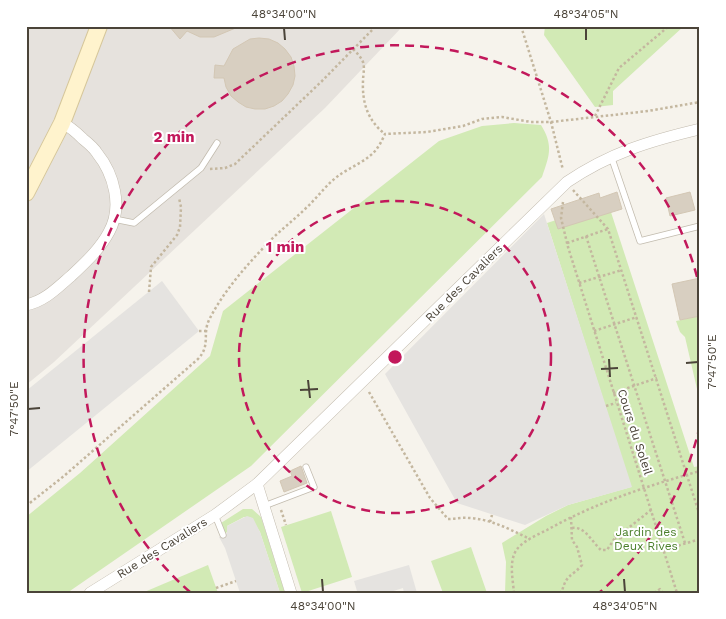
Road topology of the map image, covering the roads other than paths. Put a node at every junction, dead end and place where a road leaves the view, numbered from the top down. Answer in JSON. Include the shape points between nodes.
{"nodes":[{"id":1,"x":99,"y":26,"type":"edge"},
{"id":2,"x":62,"y":123,"type":"junction"},
{"id":3,"x":700,"y":129,"type":"edge"},
{"id":4,"x":217,"y":143,"type":"dead end"},
{"id":5,"x":611,"y":156,"type":"junction"},
{"id":6,"x":26,"y":193,"type":"edge"},
{"id":7,"x":114,"y":219,"type":"junction"},
{"id":8,"x":700,"y":226,"type":"edge"},
{"id":9,"x":26,"y":305,"type":"edge"},
{"id":10,"x":306,"y":467,"type":"dead end"},
{"id":11,"x":258,"y":484,"type":"junction"},
{"id":12,"x":264,"y":506,"type":"junction"},
{"id":13,"x":215,"y":515,"type":"junction"},
{"id":14,"x":222,"y":535,"type":"dead end"},
{"id":15,"x":90,"y":593,"type":"edge"},
{"id":16,"x":292,"y":593,"type":"edge"}],
"edges":[{"from":1,"to":2,"type":"main road"},
{"from":2,"to":6,"type":"main road"},
{"from":2,"to":7,"type":"street","via":[[70,126],[97,152],[108,171],[115,192]]},
{"from":3,"to":5,"type":"street","name":"Rue des Cavaliers","via":[[660,138]]},
{"from":4,"to":7,"type":"lane","via":[[201,168],[134,223]]},
{"from":5,"to":8,"type":"lane","via":[[640,241]]},
{"from":5,"to":11,"type":"street","name":"Rue des Cavaliers","via":[[566,182]]},
{"from":7,"to":9,"type":"street","via":[[109,232],[82,265],[54,291]]},
{"from":10,"to":12,"type":"lane","via":[[314,487]]},
{"from":11,"to":12,"type":"street"},
{"from":11,"to":13,"type":"street","name":"Rue des Cavaliers"},
{"from":12,"to":16,"type":"street"},
{"from":13,"to":14,"type":"lane"},
{"from":13,"to":15,"type":"street","name":"Rue des Cavaliers"}]}
